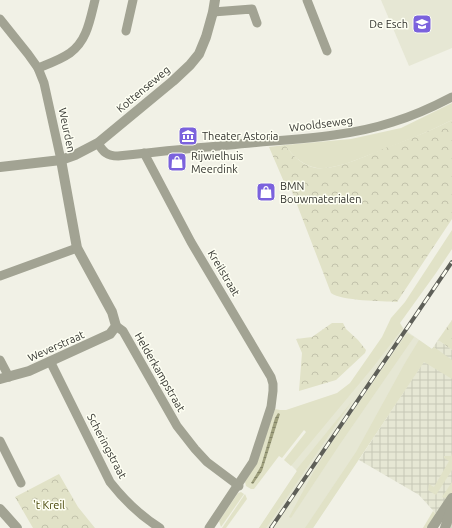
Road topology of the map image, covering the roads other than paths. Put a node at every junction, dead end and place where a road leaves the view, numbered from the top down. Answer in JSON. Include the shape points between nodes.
{"nodes":[{"id":1,"x":95,"y":0,"type":"edge"},
{"id":2,"x":133,"y":0,"type":"edge"},
{"id":3,"x":215,"y":0,"type":"edge"},
{"id":4,"x":307,"y":0,"type":"edge"},
{"id":5,"x":213,"y":12,"type":"junction"},
{"id":6,"x":0,"y":19,"type":"edge"},
{"id":7,"x":257,"y":22,"type":"dead end"},
{"id":8,"x":126,"y":31,"type":"dead end"},
{"id":9,"x":326,"y":51,"type":"dead end"},
{"id":10,"x":38,"y":68,"type":"junction"},
{"id":11,"x":452,"y":97,"type":"edge"},
{"id":12,"x":98,"y":143,"type":"junction"},
{"id":13,"x":144,"y":154,"type":"junction"},
{"id":14,"x":61,"y":160,"type":"junction"},
{"id":15,"x":0,"y":167,"type":"edge"},
{"id":16,"x":77,"y":248,"type":"junction"},
{"id":17,"x":0,"y":276,"type":"edge"},
{"id":18,"x":116,"y":326,"type":"junction"},
{"id":19,"x":0,"y":360,"type":"edge"},
{"id":20,"x":50,"y":361,"type":"junction"},
{"id":21,"x":4,"y":378,"type":"edge"},
{"id":22,"x":0,"y":441,"type":"edge"},
{"id":23,"x":21,"y":483,"type":"dead end"},
{"id":24,"x":239,"y":486,"type":"junction"},
{"id":25,"x":452,"y":498,"type":"edge"},
{"id":26,"x":452,"y":507,"type":"edge"},
{"id":27,"x":0,"y":509,"type":"edge"},
{"id":28,"x":435,"y":527,"type":"edge"},
{"id":29,"x":17,"y":528,"type":"edge"},
{"id":30,"x":160,"y":528,"type":"edge"},
{"id":31,"x":209,"y":528,"type":"edge"},
{"id":32,"x":445,"y":528,"type":"edge"}],
"edges":[{"from":1,"to":10,"type":"street","via":[[87,30],[79,45],[69,54]]},
{"from":2,"to":8,"type":"street"},
{"from":3,"to":5,"type":"street","name":"Kottenseweg"},
{"from":4,"to":9,"type":"street"},
{"from":5,"to":7,"type":"street","via":[[252,9]]},
{"from":5,"to":12,"type":"street","name":"Kottenseweg","via":[[204,42],[190,65]]},
{"from":6,"to":10,"type":"street","name":"Weurden"},
{"from":10,"to":14,"type":"street","name":"Weurden","via":[[44,83]]},
{"from":11,"to":13,"type":"street","name":"Wooldseweg","via":[[412,116],[361,131]]},
{"from":12,"to":13,"type":"street","name":"Wooldseweg","via":[[104,152],[111,156]]},
{"from":12,"to":14,"type":"street","name":"Kottenseweg"},
{"from":13,"to":24,"type":"street","name":"Kreilstraat","via":[[191,242],[271,377],[271,407],[254,462]]},
{"from":14,"to":15,"type":"street","name":"Weurden"},
{"from":14,"to":16,"type":"street","name":"Helderkampstraat"},
{"from":16,"to":17,"type":"street"},
{"from":16,"to":18,"type":"street","name":"Helderkampstraat","via":[[112,312]]},
{"from":18,"to":20,"type":"street","name":"Weverstraat","via":[[110,334]]},
{"from":18,"to":24,"type":"street","name":"Helderkampstraat","via":[[123,332],[177,426],[207,462]]},
{"from":19,"to":21,"type":"street"},
{"from":20,"to":21,"type":"street","name":"Weverstraat","via":[[29,371]]},
{"from":20,"to":30,"type":"street","name":"Scheringstraat","via":[[110,482],[142,517]]},
{"from":22,"to":23,"type":"street"},
{"from":24,"to":31,"type":"street","name":"Kreilstraat"},
{"from":25,"to":28,"type":"street"},
{"from":26,"to":32,"type":"street"},
{"from":27,"to":29,"type":"street"}]}
